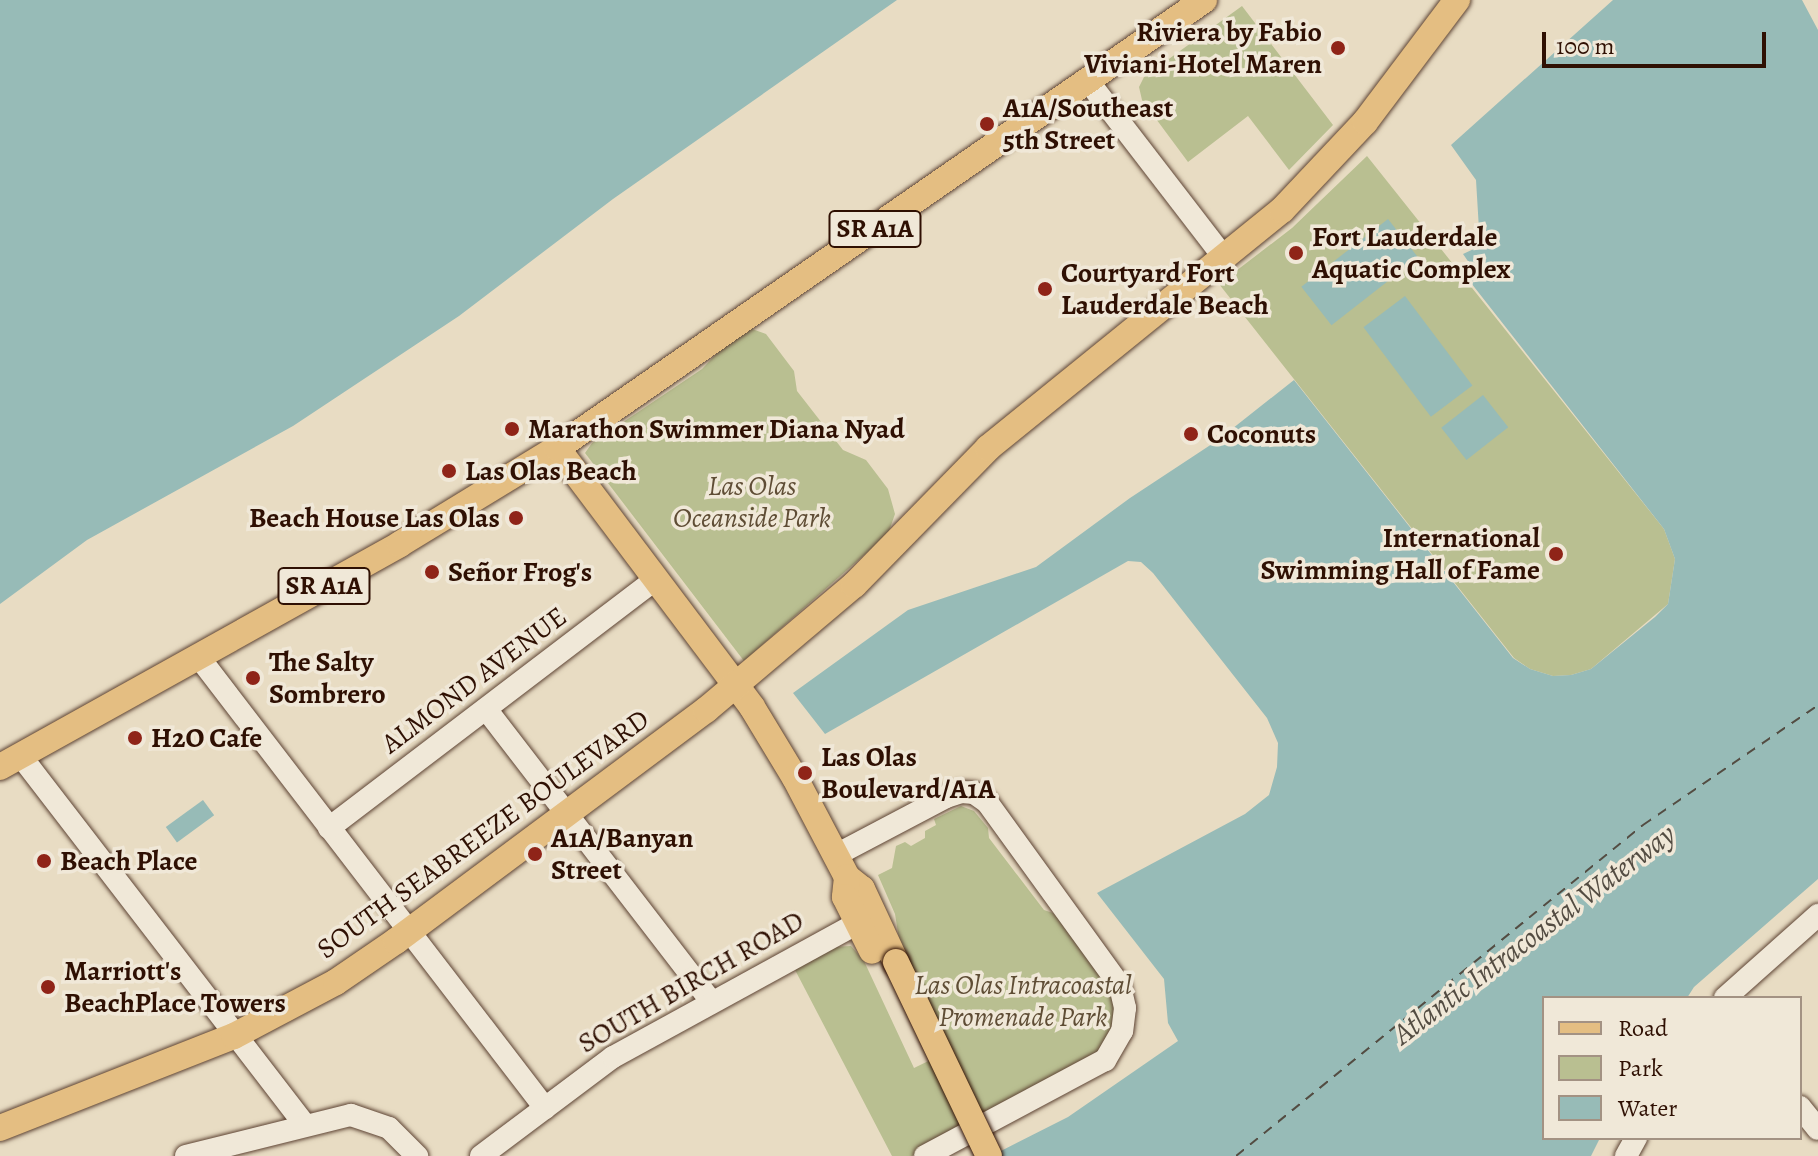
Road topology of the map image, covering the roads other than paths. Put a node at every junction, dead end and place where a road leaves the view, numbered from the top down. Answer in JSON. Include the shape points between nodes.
{"nodes":[{"id":1,"x":1204,"y":0,"type":"edge"},
{"id":2,"x":1457,"y":0,"type":"edge"},
{"id":3,"x":1088,"y":81,"type":"junction"},
{"id":4,"x":1225,"y":259,"type":"junction"},
{"id":5,"x":557,"y":448,"type":"junction"},
{"id":6,"x":656,"y":579,"type":"junction"},
{"id":7,"x":198,"y":656,"type":"junction"},
{"id":8,"x":736,"y":686,"type":"junction"},
{"id":9,"x":486,"y":709,"type":"junction"},
{"id":10,"x":10,"y":761,"type":"edge"},
{"id":11,"x":566,"y":812,"type":"junction"},
{"id":12,"x":329,"y":828,"type":"junction"},
{"id":13,"x":841,"y":866,"type":"junction"},
{"id":14,"x":1818,"y":915,"type":"edge"},
{"id":15,"x":858,"y":923,"type":"junction"},
{"id":16,"x":409,"y":932,"type":"junction"},
{"id":17,"x":888,"y":965,"type":"junction"},
{"id":18,"x":1727,"y":996,"type":"edge"},
{"id":19,"x":711,"y":1001,"type":"junction"},
{"id":20,"x":234,"y":1036,"type":"junction"},
{"id":21,"x":545,"y":1108,"type":"junction"},
{"id":22,"x":1802,"y":1109,"type":"edge"},
{"id":23,"x":304,"y":1124,"type":"junction"},
{"id":24,"x":0,"y":1128,"type":"edge"},
{"id":25,"x":1818,"y":1129,"type":"edge"},
{"id":26,"x":186,"y":1156,"type":"edge"},
{"id":27,"x":417,"y":1156,"type":"edge"},
{"id":28,"x":481,"y":1156,"type":"edge"},
{"id":29,"x":925,"y":1156,"type":"edge"},
{"id":30,"x":971,"y":1156,"type":"edge"},
{"id":31,"x":989,"y":1156,"type":"edge"}],
"edges":[{"from":1,"to":3,"type":"main road","number":"SR A1A"},
{"from":2,"to":4,"type":"main road","name":"SOUTH SEABREEZE BOULEVARD","via":[[1329,163]]},
{"from":3,"to":4,"type":"street"},
{"from":3,"to":5,"type":"main road","number":"SR A1A"},
{"from":4,"to":8,"type":"main road","name":"SOUTH SEABREEZE BOULEVARD","via":[[988,448],[854,585]]},
{"from":5,"to":6,"type":"main road"},
{"from":5,"to":7,"type":"main road","number":"SR A1A","via":[[400,544]]},
{"from":6,"to":8,"type":"main road"},
{"from":6,"to":9,"type":"street","name":"ALMOND AVENUE"},
{"from":7,"to":10,"type":"main road","number":"SR A1A"},
{"from":7,"to":12,"type":"street"},
{"from":8,"to":11,"type":"main road","name":"SOUTH SEABREEZE BOULEVARD"},
{"from":8,"to":13,"type":"main road","via":[[789,768]]},
{"from":9,"to":11,"type":"street"},
{"from":9,"to":12,"type":"street","name":"ALMOND AVENUE"},
{"from":10,"to":20,"type":"street"},
{"from":11,"to":16,"type":"main road","name":"SOUTH SEABREEZE BOULEVARD"},
{"from":11,"to":19,"type":"street"},
{"from":12,"to":16,"type":"street"},
{"from":13,"to":15,"type":"main road","via":[[845,897]]},
{"from":13,"to":17,"type":"main road","via":[[862,889]]},
{"from":13,"to":29,"type":"street","via":[[946,797],[974,793],[987,802],[1120,986],[1124,1020],[1105,1060]]},
{"from":14,"to":18,"type":"street"},
{"from":15,"to":17,"type":"main road"},
{"from":15,"to":19,"type":"street","name":"SOUTH BIRCH ROAD"},
{"from":16,"to":20,"type":"main road","name":"SOUTH SEABREEZE BOULEVARD","via":[[336,982]]},
{"from":16,"to":21,"type":"street"},
{"from":17,"to":30,"type":"main road"},
{"from":17,"to":31,"type":"main road","bridge":true},
{"from":19,"to":21,"type":"street","name":"SOUTH BIRCH ROAD","via":[[613,1057]]},
{"from":20,"to":23,"type":"street"},
{"from":20,"to":24,"type":"main road","name":"SOUTH SEABREEZE BOULEVARD"},
{"from":21,"to":28,"type":"street","name":"SOUTH BIRCH ROAD"},
{"from":22,"to":25,"type":"street"},
{"from":23,"to":26,"type":"street"},
{"from":23,"to":27,"type":"street","via":[[351,1115],[389,1128]]}]}
